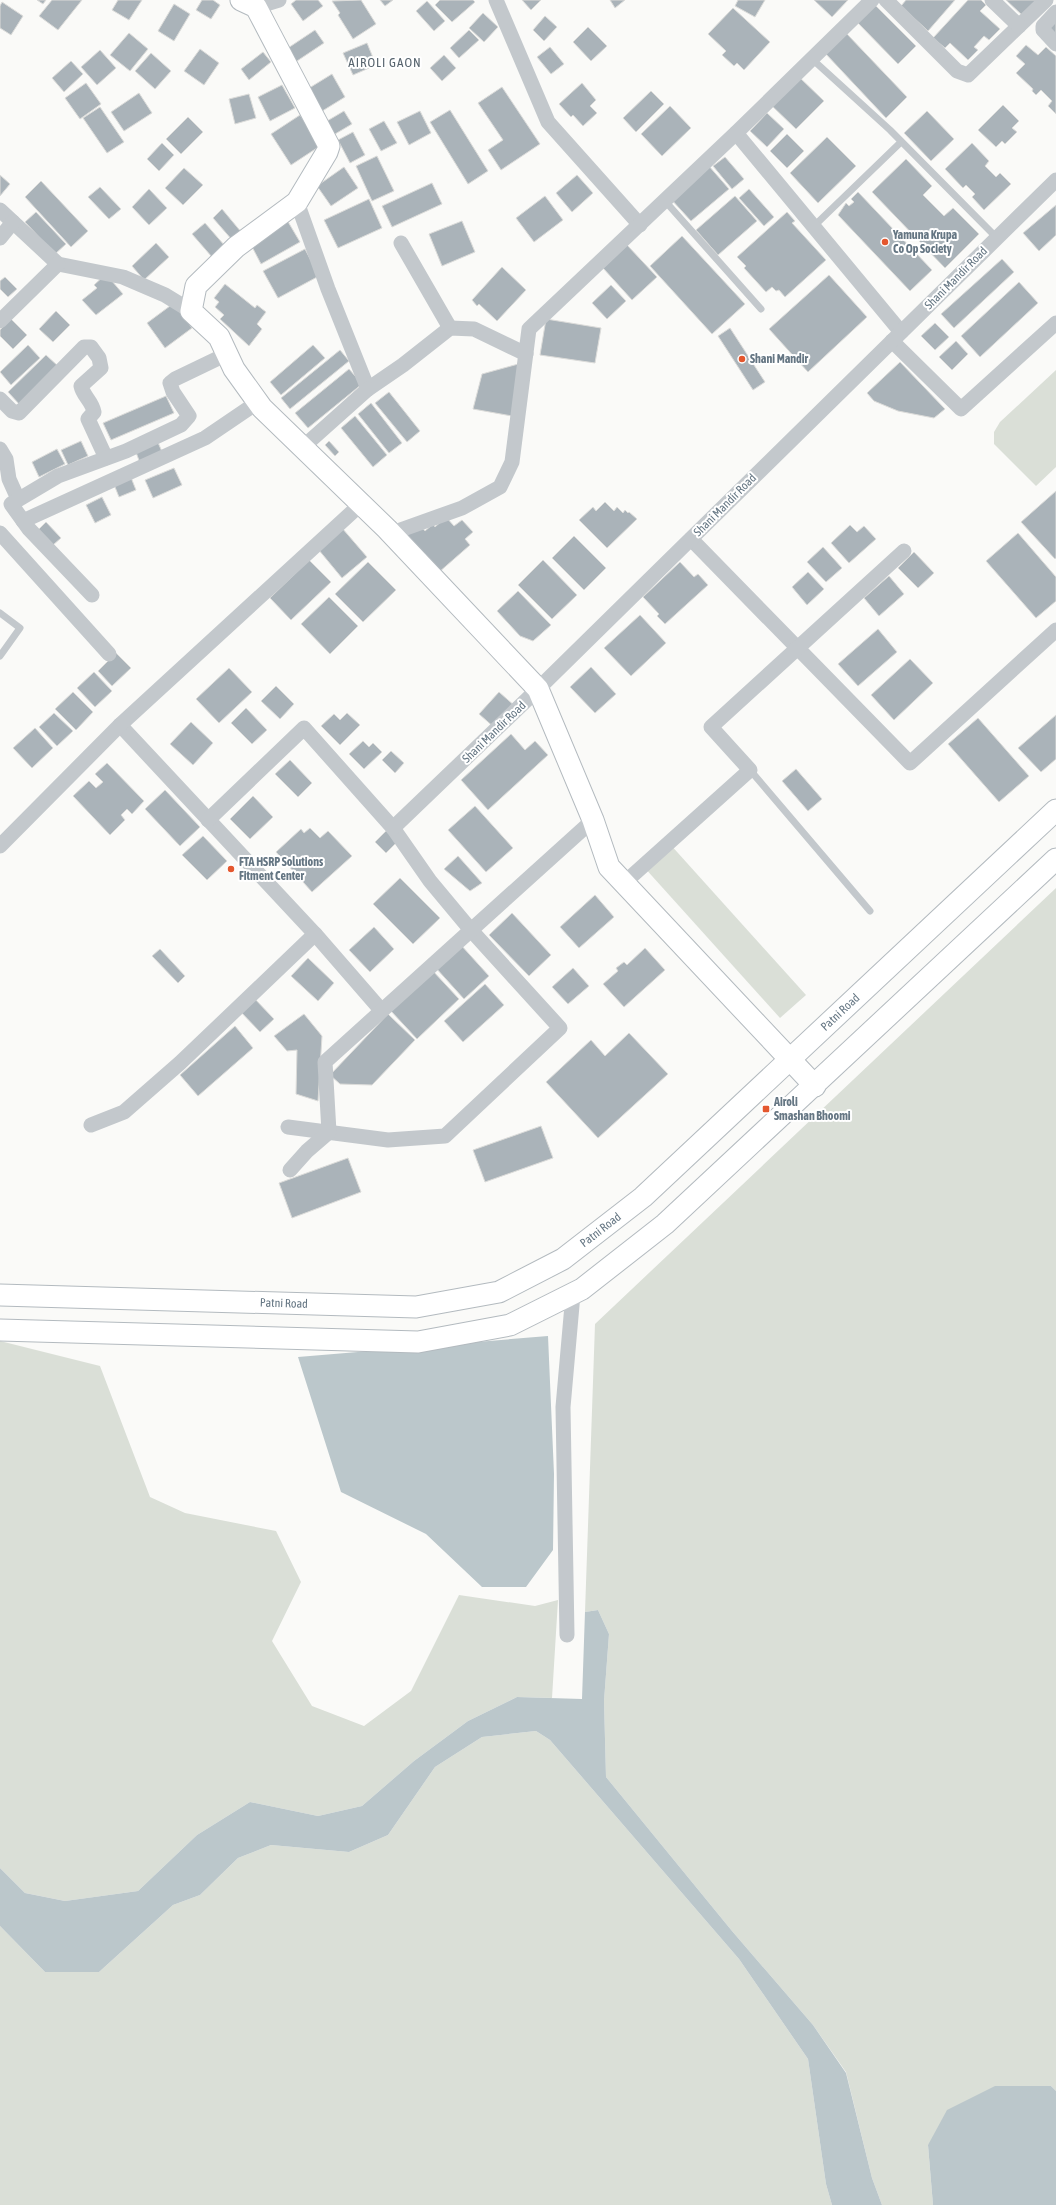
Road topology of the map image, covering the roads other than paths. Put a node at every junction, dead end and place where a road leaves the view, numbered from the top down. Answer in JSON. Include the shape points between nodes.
{"nodes":[{"id":1,"x":280,"y":0,"type":"edge"},
{"id":2,"x":496,"y":0,"type":"edge"},
{"id":3,"x":872,"y":0,"type":"edge"},
{"id":4,"x":886,"y":0,"type":"edge"},
{"id":5,"x":992,"y":0,"type":"edge"},
{"id":6,"x":1046,"y":0,"type":"edge"},
{"id":7,"x":249,"y":3,"type":"edge"},
{"id":8,"x":1056,"y":12,"type":"edge"},
{"id":9,"x":1019,"y":26,"type":"junction"},
{"id":10,"x":1056,"y":44,"type":"edge"},
{"id":11,"x":812,"y":59,"type":"junction"},
{"id":12,"x":736,"y":134,"type":"junction"},
{"id":13,"x":901,"y":142,"type":"junction"},
{"id":14,"x":1056,"y":180,"type":"edge"},
{"id":15,"x":665,"y":201,"type":"junction"},
{"id":16,"x":297,"y":202,"type":"junction"},
{"id":17,"x":0,"y":210,"type":"edge"},
{"id":18,"x":13,"y":222,"type":"junction"},
{"id":19,"x":640,"y":225,"type":"junction"},
{"id":20,"x":814,"y":226,"type":"junction"},
{"id":21,"x":0,"y":238,"type":"edge"},
{"id":22,"x":997,"y":238,"type":"junction"},
{"id":23,"x":401,"y":243,"type":"dead end"},
{"id":24,"x":58,"y":264,"type":"junction"},
{"id":25,"x":761,"y":309,"type":"dead end"},
{"id":26,"x":191,"y":311,"type":"junction"},
{"id":27,"x":0,"y":321,"type":"edge"},
{"id":28,"x":1056,"y":323,"type":"edge"},
{"id":29,"x":450,"y":328,"type":"junction"},
{"id":30,"x":897,"y":337,"type":"junction"},
{"id":31,"x":227,"y":354,"type":"junction"},
{"id":32,"x":526,"y":354,"type":"junction"},
{"id":33,"x":368,"y":389,"type":"junction"},
{"id":34,"x":0,"y":399,"type":"edge"},
{"id":35,"x":258,"y":402,"type":"junction"},
{"id":36,"x":303,"y":447,"type":"junction"},
{"id":37,"x":0,"y":449,"type":"edge"},
{"id":38,"x":106,"y":458,"type":"junction"},
{"id":39,"x":18,"y":499,"type":"junction"},
{"id":40,"x":361,"y":504,"type":"junction"},
{"id":41,"x":23,"y":521,"type":"junction"},
{"id":42,"x":0,"y":533,"type":"edge"},
{"id":43,"x":392,"y":533,"type":"junction"},
{"id":44,"x":691,"y":539,"type":"junction"},
{"id":45,"x":904,"y":551,"type":"dead end"},
{"id":46,"x":92,"y":595,"type":"dead end"},
{"id":47,"x":0,"y":613,"type":"edge"},
{"id":48,"x":1056,"y":630,"type":"edge"},
{"id":49,"x":798,"y":648,"type":"junction"},
{"id":50,"x":109,"y":654,"type":"dead end"},
{"id":51,"x":0,"y":656,"type":"edge"},
{"id":52,"x":538,"y":689,"type":"junction"},
{"id":53,"x":120,"y":725,"type":"junction"},
{"id":54,"x":750,"y":770,"type":"junction"},
{"id":55,"x":1056,"y":810,"type":"edge"},
{"id":56,"x":208,"y":820,"type":"junction"},
{"id":57,"x":593,"y":820,"type":"junction"},
{"id":58,"x":393,"y":828,"type":"junction"},
{"id":59,"x":0,"y":846,"type":"edge"},
{"id":60,"x":1056,"y":860,"type":"edge"},
{"id":61,"x":624,"y":883,"type":"junction"},
{"id":62,"x":870,"y":911,"type":"dead end"},
{"id":63,"x":470,"y":929,"type":"junction"},
{"id":64,"x":315,"y":934,"type":"junction"},
{"id":65,"x":381,"y":1010,"type":"junction"},
{"id":66,"x":791,"y":1060,"type":"junction"},
{"id":67,"x":815,"y":1086,"type":"junction"},
{"id":68,"x":91,"y":1125,"type":"dead end"},
{"id":69,"x":288,"y":1127,"type":"dead end"},
{"id":70,"x":329,"y":1132,"type":"junction"},
{"id":71,"x":290,"y":1170,"type":"dead end"},
{"id":72,"x":573,"y":1294,"type":"junction"},
{"id":73,"x":0,"y":1295,"type":"edge"},
{"id":74,"x":0,"y":1330,"type":"edge"},
{"id":75,"x":567,"y":1635,"type":"dead end"}],
"edges":[{"from":1,"to":7,"type":"street"},
{"from":2,"to":19,"type":"street","via":[[548,122]]},
{"from":3,"to":11,"type":"street"},
{"from":4,"to":9,"type":"street","via":[[957,71],[968,75]]},
{"from":5,"to":9,"type":"street"},
{"from":6,"to":9,"type":"street"},
{"from":7,"to":16,"type":"main road","via":[[329,146],[328,152]]},
{"from":8,"to":10,"type":"street","via":[[1042,30]]},
{"from":11,"to":12,"type":"street"},
{"from":11,"to":13,"type":"lane"},
{"from":12,"to":15,"type":"street"},
{"from":12,"to":20,"type":"street"},
{"from":13,"to":20,"type":"lane"},
{"from":13,"to":22,"type":"lane"},
{"from":14,"to":22,"type":"street","name":"Shani Mandir Road"},
{"from":15,"to":19,"type":"street"},
{"from":15,"to":25,"type":"lane"},
{"from":16,"to":26,"type":"main road","via":[[236,247],[196,286]]},
{"from":16,"to":33,"type":"street"},
{"from":17,"to":18,"type":"street"},
{"from":18,"to":21,"type":"street"},
{"from":18,"to":24,"type":"street"},
{"from":19,"to":32,"type":"street","via":[[529,329]]},
{"from":20,"to":30,"type":"street"},
{"from":22,"to":30,"type":"street","name":"Shani Mandir Road"},
{"from":23,"to":29,"type":"street"},
{"from":24,"to":26,"type":"street","via":[[123,276],[165,295]]},
{"from":24,"to":27,"type":"street"},
{"from":26,"to":31,"type":"main road","via":[[220,337]]},
{"from":28,"to":30,"type":"street","via":[[961,409]]},
{"from":29,"to":32,"type":"street","via":[[474,330]]},
{"from":29,"to":33,"type":"street"},
{"from":30,"to":44,"type":"street","name":"Shani Mandir Road"},
{"from":31,"to":35,"type":"main road","via":[[234,369]]},
{"from":31,"to":38,"type":"street","via":[[170,383],[189,416],[182,425]]},
{"from":32,"to":43,"type":"street","via":[[512,462],[500,487],[462,508]]},
{"from":33,"to":36,"type":"street"},
{"from":34,"to":38,"type":"street","via":[[12,411],[19,413],[84,347],[91,348],[99,358],[101,368],[81,386],[93,405],[94,412],[88,419]]},
{"from":35,"to":36,"type":"main road"},
{"from":35,"to":41,"type":"street","via":[[205,438]]},
{"from":36,"to":40,"type":"main road"},
{"from":37,"to":39,"type":"street","via":[[6,459]]},
{"from":38,"to":39,"type":"street","via":[[58,476]]},
{"from":39,"to":41,"type":"street","via":[[11,504]]},
{"from":40,"to":43,"type":"main road"},
{"from":40,"to":53,"type":"street"},
{"from":41,"to":46,"type":"street"},
{"from":42,"to":50,"type":"street"},
{"from":43,"to":52,"type":"main road"},
{"from":44,"to":49,"type":"street"},
{"from":44,"to":52,"type":"street","name":"Shani Mandir Road"},
{"from":45,"to":49,"type":"street"},
{"from":47,"to":51,"type":"lane","via":[[20,628]]},
{"from":48,"to":49,"type":"street","via":[[910,763]]},
{"from":49,"to":54,"type":"street","via":[[711,727]]},
{"from":52,"to":57,"type":"main road"},
{"from":52,"to":58,"type":"street","name":"Shani Mandir Road"},
{"from":53,"to":56,"type":"street"},
{"from":53,"to":59,"type":"street"},
{"from":54,"to":61,"type":"street"},
{"from":54,"to":62,"type":"lane"},
{"from":55,"to":66,"type":"main road","name":"Patni Road"},
{"from":56,"to":58,"type":"street","via":[[304,728]]},
{"from":56,"to":64,"type":"street"},
{"from":57,"to":61,"type":"main road","via":[[609,867]]},
{"from":57,"to":63,"type":"street"},
{"from":58,"to":63,"type":"street","via":[[430,881]]},
{"from":60,"to":67,"type":"main road"},
{"from":61,"to":66,"type":"main road"},
{"from":63,"to":65,"type":"street"},
{"from":63,"to":70,"type":"street","via":[[560,1028],[445,1136],[388,1140]]},
{"from":64,"to":65,"type":"street"},
{"from":64,"to":68,"type":"street","via":[[180,1063],[124,1112]]},
{"from":65,"to":70,"type":"street","via":[[325,1062]]},
{"from":66,"to":67,"type":"main road"},
{"from":66,"to":73,"type":"main road","name":"Patni Road","via":[[643,1197],[563,1259],[499,1292],[416,1307]]},
{"from":67,"to":72,"type":"main road","via":[[665,1224]]},
{"from":69,"to":70,"type":"street"},
{"from":70,"to":71,"type":"street"},
{"from":72,"to":74,"type":"main road","via":[[510,1325],[418,1342]]},
{"from":72,"to":75,"type":"street","via":[[563,1407]]}]}
